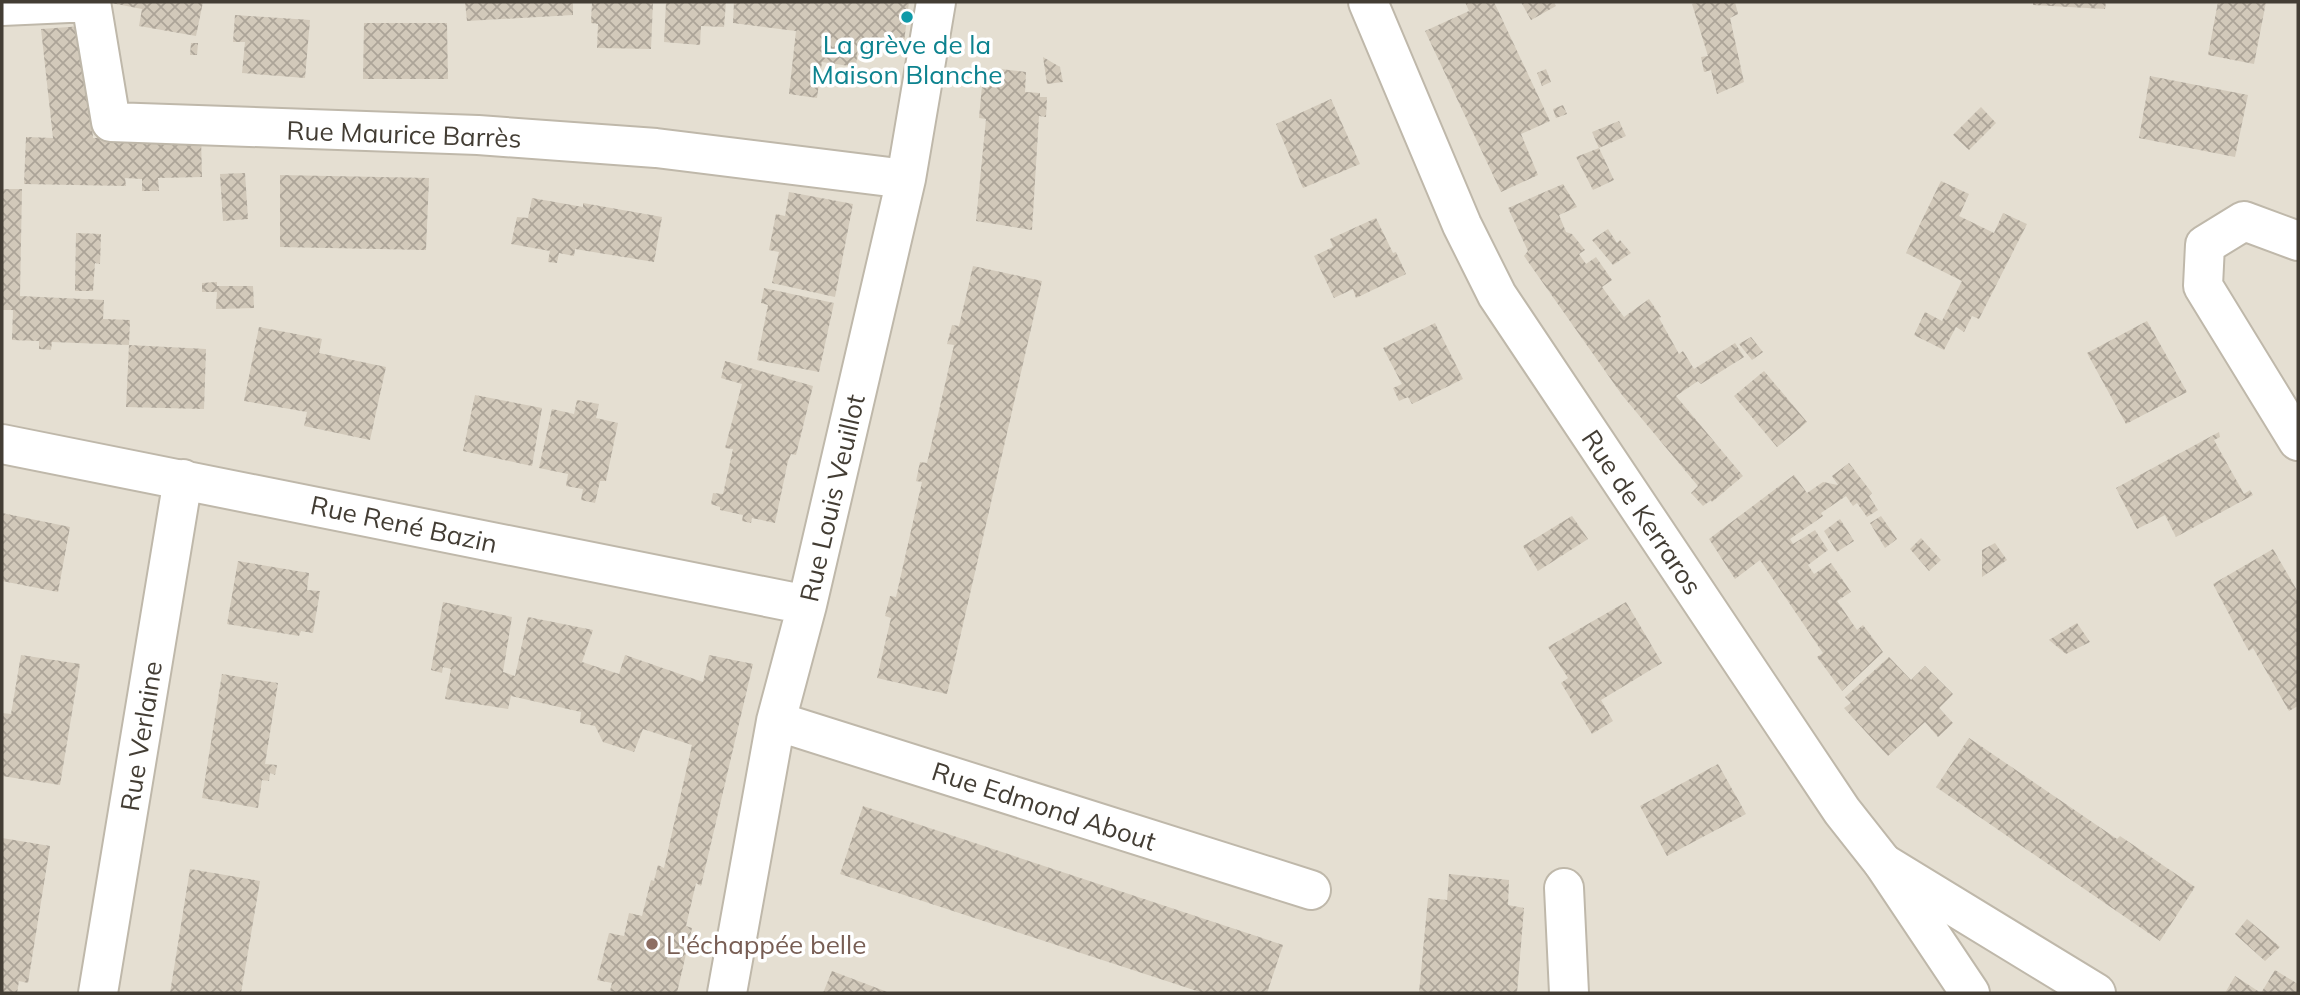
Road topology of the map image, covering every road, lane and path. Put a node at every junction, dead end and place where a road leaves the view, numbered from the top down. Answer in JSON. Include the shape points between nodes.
{"nodes":[{"id":1,"x":936,"y":2,"type":"edge"},
{"id":2,"x":1368,"y":2,"type":"edge"},
{"id":3,"x":2,"y":6,"type":"edge"},
{"id":4,"x":906,"y":179,"type":"junction"},
{"id":5,"x":2298,"y":241,"type":"edge"},
{"id":6,"x":2298,"y":441,"type":"edge"},
{"id":7,"x":2,"y":444,"type":"edge"},
{"id":8,"x":183,"y":479,"type":"junction"},
{"id":9,"x":807,"y":605,"type":"junction"},
{"id":10,"x":776,"y":721,"type":"junction"},
{"id":11,"x":1883,"y":863,"type":"junction"},
{"id":12,"x":1563,"y":888,"type":"dead end"},
{"id":13,"x":1311,"y":890,"type":"dead end"},
{"id":14,"x":98,"y":993,"type":"edge"},
{"id":15,"x":727,"y":993,"type":"edge"},
{"id":16,"x":1569,"y":993,"type":"edge"},
{"id":17,"x":1970,"y":993,"type":"edge"},
{"id":18,"x":2096,"y":993,"type":"edge"}],
"edges":[{"from":1,"to":4,"type":"street","name":"Rue Louis Veuillot"},
{"from":2,"to":11,"type":"street","name":"Rue de Kerraros","via":[[1462,225],[1497,295],[1843,811]]},
{"from":3,"to":4,"type":"street","name":"Rue Maurice Barrès","via":[[90,2],[111,122],[478,135],[642,147]]},
{"from":4,"to":9,"type":"street","name":"Rue Louis Veuillot"},
{"from":5,"to":6,"type":"street","via":[[2244,221],[2205,245],[2203,286]]},
{"from":7,"to":8,"type":"street","name":"Rue René Bazin"},
{"from":8,"to":9,"type":"street","name":"Rue René Bazin"},
{"from":8,"to":14,"type":"street","name":"Rue Verlaine"},
{"from":9,"to":10,"type":"street","name":"Rue Louis Veuillot"},
{"from":10,"to":13,"type":"street","name":"Rue Edmond About"},
{"from":10,"to":15,"type":"street","name":"Rue Louis Veuillot"},
{"from":11,"to":17,"type":"street","name":"Rue de Kerraros"},
{"from":11,"to":18,"type":"street"},
{"from":12,"to":16,"type":"street"}]}
